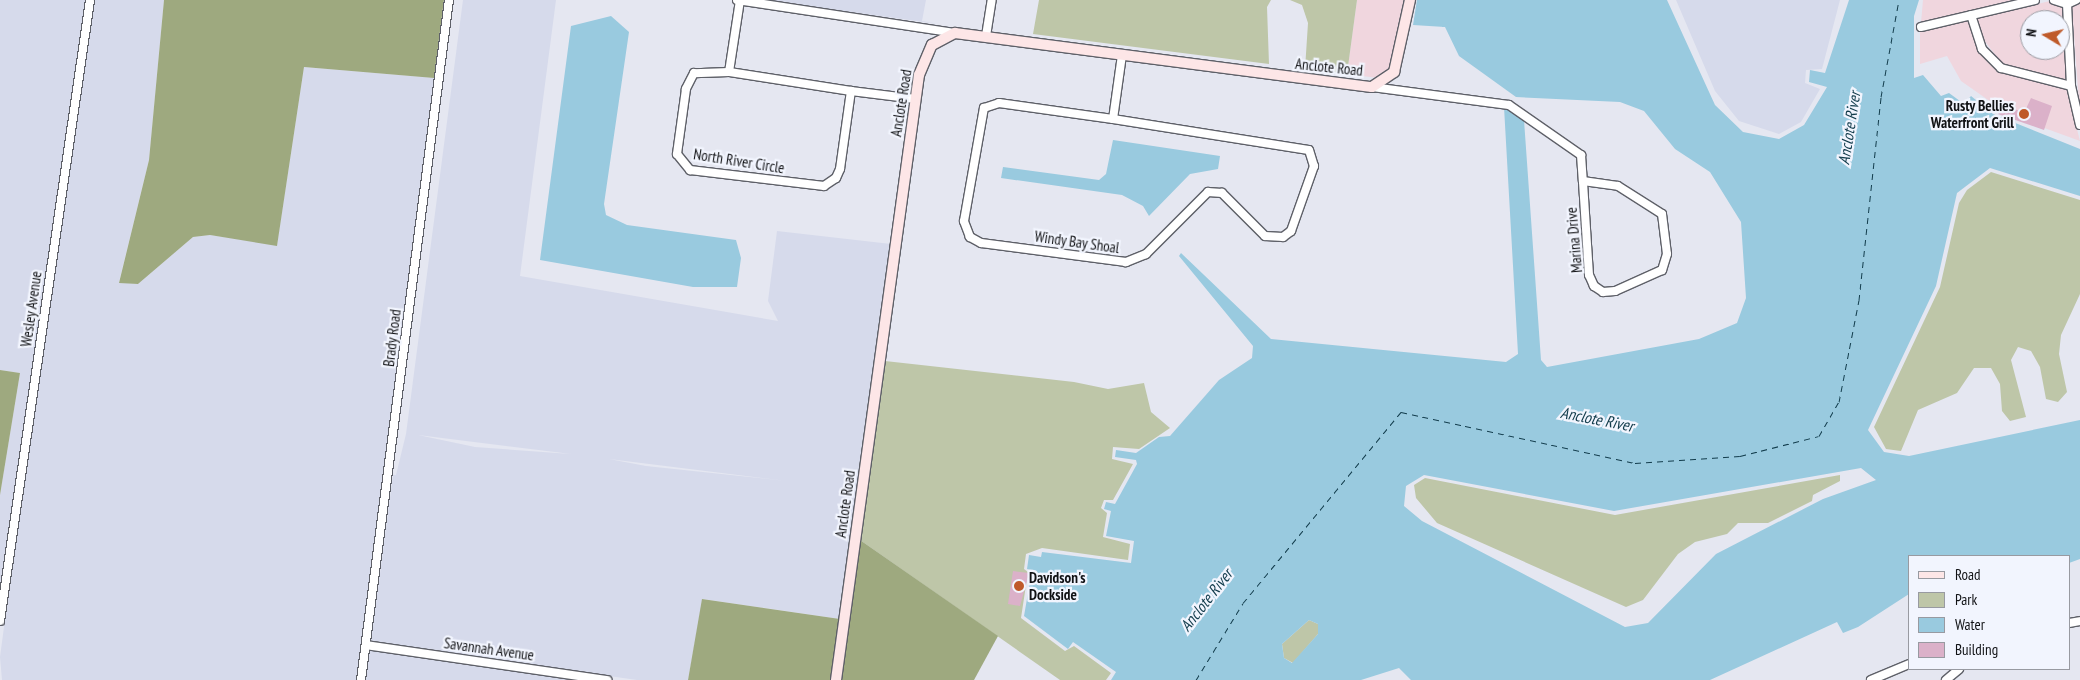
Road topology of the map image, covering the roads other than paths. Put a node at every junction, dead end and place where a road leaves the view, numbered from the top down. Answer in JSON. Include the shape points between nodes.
{"nodes":[{"id":1,"x":90,"y":0,"type":"edge"},
{"id":2,"x":449,"y":0,"type":"edge"},
{"id":3,"x":738,"y":0,"type":"edge"},
{"id":4,"x":992,"y":0,"type":"edge"},
{"id":5,"x":1410,"y":0,"type":"edge"},
{"id":6,"x":2035,"y":0,"type":"edge"},
{"id":7,"x":2054,"y":0,"type":"edge"},
{"id":8,"x":2076,"y":0,"type":"edge"},
{"id":9,"x":2067,"y":4,"type":"junction"},
{"id":10,"x":1972,"y":15,"type":"junction"},
{"id":11,"x":1921,"y":27,"type":"dead end"},
{"id":12,"x":954,"y":33,"type":"junction"},
{"id":13,"x":986,"y":36,"type":"junction"},
{"id":14,"x":1122,"y":55,"type":"junction"},
{"id":15,"x":729,"y":72,"type":"junction"},
{"id":16,"x":1372,"y":86,"type":"junction"},
{"id":17,"x":2071,"y":86,"type":"junction"},
{"id":18,"x":851,"y":91,"type":"junction"},
{"id":19,"x":916,"y":99,"type":"junction"},
{"id":20,"x":1113,"y":119,"type":"junction"},
{"id":21,"x":2080,"y":125,"type":"edge"},
{"id":22,"x":1583,"y":181,"type":"junction"},
{"id":23,"x":0,"y":622,"type":"edge"},
{"id":24,"x":366,"y":645,"type":"junction"},
{"id":25,"x":1908,"y":664,"type":"edge"},
{"id":26,"x":1958,"y":670,"type":"edge"},
{"id":27,"x":361,"y":680,"type":"edge"},
{"id":28,"x":607,"y":680,"type":"edge"},
{"id":29,"x":836,"y":680,"type":"edge"},
{"id":30,"x":1871,"y":680,"type":"edge"},
{"id":31,"x":1946,"y":680,"type":"edge"}],
"edges":[{"from":1,"to":23,"type":"street","name":"Wesley Avenue"},
{"from":2,"to":24,"type":"street","name":"Brady Road"},
{"from":3,"to":12,"type":"street"},
{"from":3,"to":15,"type":"street"},
{"from":4,"to":13,"type":"street"},
{"from":5,"to":16,"type":"street","name":"Anclote Road","via":[[1394,72]]},
{"from":6,"to":10,"type":"street"},
{"from":7,"to":9,"type":"street"},
{"from":8,"to":9,"type":"street"},
{"from":9,"to":17,"type":"street"},
{"from":10,"to":11,"type":"street"},
{"from":10,"to":17,"type":"street","via":[[1982,49],[2001,68]]},
{"from":12,"to":13,"type":"street","name":"Anclote Road"},
{"from":12,"to":19,"type":"street","name":"Anclote Road","via":[[932,45],[925,55]]},
{"from":13,"to":14,"type":"street","name":"Anclote Road"},
{"from":14,"to":16,"type":"street","name":"Anclote Road"},
{"from":14,"to":20,"type":"street"},
{"from":15,"to":18,"type":"street","name":"North River Circle"},
{"from":15,"to":18,"type":"street","name":"North River Circle","via":[[700,71],[689,78],[677,154],[690,170],[815,186],[832,183],[840,169]]},
{"from":16,"to":22,"type":"street","name":"Marina Drive","via":[[1497,100],[1581,155]]},
{"from":17,"to":21,"type":"street"},
{"from":18,"to":19,"type":"street","name":"North River Circle"},
{"from":19,"to":29,"type":"street","name":"Anclote Road"},
{"from":20,"to":20,"type":"street","name":"Windy Bay Shoal","via":[[999,103],[984,108],[965,231],[981,243],[1126,262],[1150,250],[1198,198],[1217,192],[1265,236],[1283,237],[1291,231],[1314,166],[1309,150]]},
{"from":22,"to":22,"type":"street","name":"Marina Drive","via":[[1589,275],[1594,286],[1602,292],[1615,291],[1662,270],[1668,254],[1662,214],[1618,186]]},
{"from":24,"to":27,"type":"street","name":"Brady Road"},
{"from":24,"to":28,"type":"street","name":"Savannah Avenue"},
{"from":25,"to":30,"type":"street"},
{"from":26,"to":31,"type":"street"}]}
